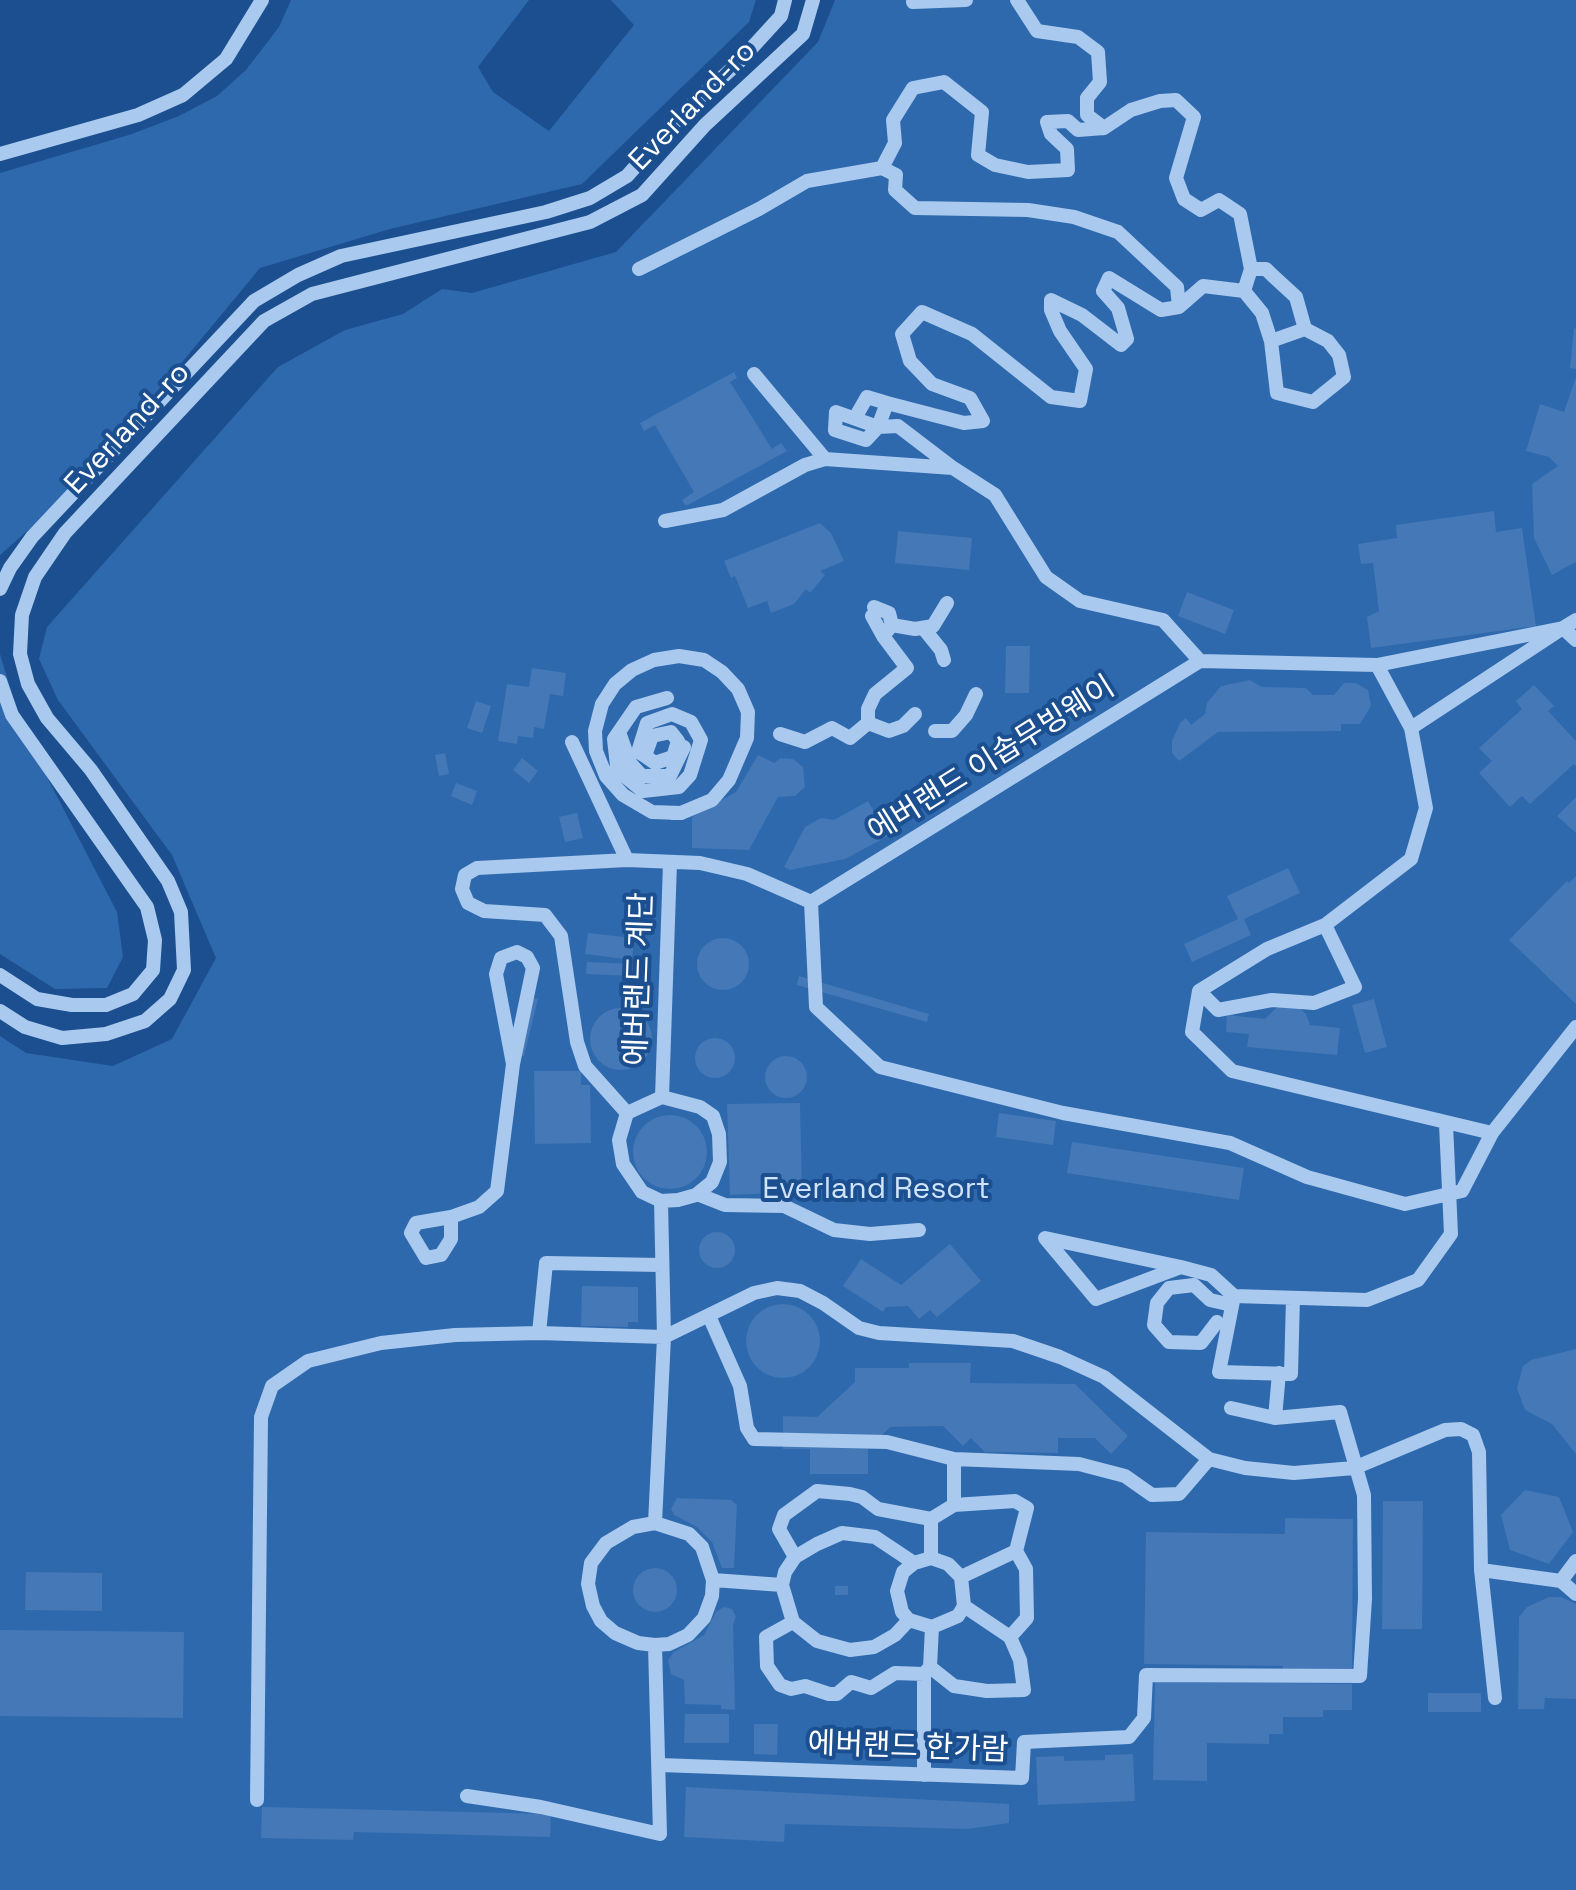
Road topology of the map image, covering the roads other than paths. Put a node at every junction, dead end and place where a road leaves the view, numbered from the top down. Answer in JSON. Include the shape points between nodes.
{"nodes":[{"id":1,"x":262,"y":0,"type":"edge"},
{"id":2,"x":785,"y":0,"type":"edge"},
{"id":3,"x":813,"y":0,"type":"edge"},
{"id":4,"x":966,"y":0,"type":"edge"},
{"id":5,"x":1017,"y":0,"type":"edge"},
{"id":6,"x":913,"y":2,"type":"edge"},
{"id":7,"x":1104,"y":128,"type":"junction"},
{"id":8,"x":0,"y":154,"type":"edge"},
{"id":9,"x":882,"y":168,"type":"junction"},
{"id":10,"x":639,"y":269,"type":"dead end"},
{"id":11,"x":1251,"y":269,"type":"junction"},
{"id":12,"x":1244,"y":291,"type":"junction"},
{"id":13,"x":1179,"y":307,"type":"junction"},
{"id":14,"x":1305,"y":329,"type":"junction"},
{"id":15,"x":1271,"y":341,"type":"junction"},
{"id":16,"x":754,"y":374,"type":"dead end"},
{"id":17,"x":887,"y":403,"type":"junction"},
{"id":18,"x":855,"y":418,"type":"junction"},
{"id":19,"x":878,"y":427,"type":"junction"},
{"id":20,"x":825,"y":459,"type":"junction"},
{"id":21,"x":953,"y":468,"type":"junction"},
{"id":22,"x":665,"y":521,"type":"dead end"},
{"id":23,"x":0,"y":589,"type":"edge"},
{"id":24,"x":947,"y":603,"type":"dead end"},
{"id":25,"x":873,"y":612,"type":"dead end"},
{"id":26,"x":1576,"y":620,"type":"edge"},
{"id":27,"x":1563,"y":628,"type":"junction"},
{"id":28,"x":924,"y":629,"type":"junction"},
{"id":29,"x":887,"y":630,"type":"junction"},
{"id":30,"x":1576,"y":640,"type":"edge"},
{"id":31,"x":944,"y":660,"type":"dead end"},
{"id":32,"x":1200,"y":661,"type":"junction"},
{"id":33,"x":1377,"y":665,"type":"junction"},
{"id":34,"x":0,"y":681,"type":"edge"},
{"id":35,"x":976,"y":694,"type":"dead end"},
{"id":36,"x":667,"y":698,"type":"dead end"},
{"id":37,"x":915,"y":714,"type":"dead end"},
{"id":38,"x":868,"y":723,"type":"junction"},
{"id":39,"x":1411,"y":728,"type":"junction"},
{"id":40,"x":935,"y":731,"type":"dead end"},
{"id":41,"x":619,"y":732,"type":"junction"},
{"id":42,"x":671,"y":732,"type":"junction"},
{"id":43,"x":780,"y":734,"type":"dead end"},
{"id":44,"x":572,"y":742,"type":"dead end"},
{"id":45,"x":645,"y":756,"type":"junction"},
{"id":46,"x":616,"y":769,"type":"junction"},
{"id":47,"x":623,"y":795,"type":"junction"},
{"id":48,"x":627,"y":860,"type":"junction"},
{"id":49,"x":670,"y":863,"type":"junction"},
{"id":50,"x":811,"y":902,"type":"junction"},
{"id":51,"x":1325,"y":925,"type":"junction"},
{"id":52,"x":0,"y":975,"type":"edge"},
{"id":53,"x":1199,"y":991,"type":"junction"},
{"id":54,"x":0,"y":1011,"type":"edge"},
{"id":55,"x":1576,"y":1027,"type":"edge"},
{"id":56,"x":513,"y":1064,"type":"junction"},
{"id":57,"x":662,"y":1097,"type":"junction"},
{"id":58,"x":627,"y":1113,"type":"junction"},
{"id":59,"x":1446,"y":1124,"type":"junction"},
{"id":60,"x":1492,"y":1133,"type":"junction"},
{"id":61,"x":697,"y":1194,"type":"junction"},
{"id":62,"x":1447,"y":1194,"type":"junction"},
{"id":63,"x":661,"y":1201,"type":"junction"},
{"id":64,"x":451,"y":1217,"type":"dead end"},
{"id":65,"x":919,"y":1230,"type":"dead end"},
{"id":66,"x":661,"y":1265,"type":"junction"},
{"id":67,"x":1181,"y":1267,"type":"junction"},
{"id":68,"x":1293,"y":1298,"type":"junction"},
{"id":69,"x":1233,"y":1301,"type":"junction"},
{"id":70,"x":709,"y":1316,"type":"junction"},
{"id":71,"x":1217,"y":1322,"type":"dead end"},
{"id":72,"x":539,"y":1333,"type":"junction"},
{"id":73,"x":664,"y":1337,"type":"junction"},
{"id":74,"x":1279,"y":1373,"type":"junction"},
{"id":75,"x":1231,"y":1408,"type":"dead end"},
{"id":76,"x":1275,"y":1418,"type":"junction"},
{"id":77,"x":954,"y":1459,"type":"junction"},
{"id":78,"x":1209,"y":1459,"type":"junction"},
{"id":79,"x":1354,"y":1468,"type":"junction"},
{"id":80,"x":954,"y":1505,"type":"junction"},
{"id":81,"x":931,"y":1519,"type":"junction"},
{"id":82,"x":655,"y":1523,"type":"junction"},
{"id":83,"x":1016,"y":1551,"type":"junction"},
{"id":84,"x":795,"y":1557,"type":"junction"},
{"id":85,"x":931,"y":1558,"type":"junction"},
{"id":86,"x":1576,"y":1561,"type":"edge"},
{"id":87,"x":914,"y":1563,"type":"junction"},
{"id":88,"x":1481,"y":1570,"type":"junction"},
{"id":89,"x":961,"y":1577,"type":"junction"},
{"id":90,"x":713,"y":1580,"type":"junction"},
{"id":91,"x":1561,"y":1581,"type":"junction"},
{"id":92,"x":782,"y":1585,"type":"junction"},
{"id":93,"x":1576,"y":1594,"type":"edge"},
{"id":94,"x":964,"y":1606,"type":"junction"},
{"id":95,"x":909,"y":1620,"type":"junction"},
{"id":96,"x":793,"y":1622,"type":"junction"},
{"id":97,"x":932,"y":1627,"type":"junction"},
{"id":98,"x":1010,"y":1637,"type":"junction"},
{"id":99,"x":655,"y":1645,"type":"junction"},
{"id":100,"x":927,"y":1670,"type":"junction"},
{"id":101,"x":1495,"y":1698,"type":"dead end"},
{"id":102,"x":660,"y":1765,"type":"junction"},
{"id":103,"x":924,"y":1775,"type":"junction"},
{"id":104,"x":467,"y":1796,"type":"dead end"},
{"id":105,"x":257,"y":1800,"type":"dead end"}],
"edges":[{"from":1,"to":8,"type":"street","via":[[226,59],[183,95],[138,115]]},
{"from":2,"to":23,"type":"street","name":"Everland-ro","via":[[781,16],[627,176],[590,198],[341,256],[254,301],[32,537]]},
{"from":3,"to":54,"type":"street","name":"Everland-ro","via":[[803,34],[705,125],[642,195],[590,222],[312,294],[264,321],[65,533],[35,577],[22,615],[20,654],[28,684],[47,718],[91,770],[168,881],[181,912],[184,970],[170,999],[145,1021],[106,1034],[62,1038],[25,1027]]},
{"from":4,"to":6,"type":"street"},
{"from":5,"to":7,"type":"street","via":[[1037,31],[1078,37],[1098,52],[1100,82],[1087,98],[1087,115]]},
{"from":7,"to":9,"type":"street","via":[[1078,130],[1068,121],[1047,122],[1067,149],[1068,170],[1028,172],[995,165],[978,155],[982,112],[944,82],[913,88],[893,120],[895,143]]},
{"from":7,"to":11,"type":"street","via":[[1131,110],[1160,101],[1176,100],[1194,117],[1176,178],[1184,199],[1201,210],[1219,200],[1240,214]]},
{"from":9,"to":10,"type":"street","via":[[807,181]]},
{"from":9,"to":13,"type":"street","via":[[896,175],[895,190],[915,208],[1028,210],[1074,217],[1118,232],[1177,287]]},
{"from":11,"to":12,"type":"street"},
{"from":11,"to":14,"type":"street","via":[[1266,269],[1296,297]]},
{"from":12,"to":13,"type":"street","via":[[1203,286]]},
{"from":12,"to":15,"type":"street","via":[[1262,313]]},
{"from":13,"to":17,"type":"street","via":[[1161,310],[1109,278],[1103,291],[1118,308],[1127,339],[1121,345],[1082,315],[1051,300],[1060,331],[1086,369],[1080,401],[1051,397],[972,334],[922,312],[902,334],[910,361],[932,384],[970,398],[983,421],[964,423]]},
{"from":14,"to":15,"type":"street"},
{"from":14,"to":15,"type":"street","via":[[1328,341],[1339,355],[1344,377],[1313,402],[1277,393]]},
{"from":16,"to":20,"type":"street"},
{"from":17,"to":18,"type":"street","via":[[867,397]]},
{"from":17,"to":19,"type":"street"},
{"from":18,"to":19,"type":"street"},
{"from":18,"to":19,"type":"street","via":[[836,412],[835,430],[866,440]]},
{"from":19,"to":21,"type":"street","via":[[898,426]]},
{"from":20,"to":21,"type":"street"},
{"from":20,"to":22,"type":"street","via":[[723,510]]},
{"from":21,"to":32,"type":"street","via":[[995,495],[1046,577],[1080,601],[1163,620]]},
{"from":24,"to":28,"type":"street","via":[[933,626]]},
{"from":25,"to":29,"type":"street"},
{"from":26,"to":27,"type":"street"},
{"from":27,"to":30,"type":"street"},
{"from":27,"to":33,"type":"street"},
{"from":27,"to":39,"type":"street"},
{"from":28,"to":29,"type":"street"},
{"from":28,"to":31,"type":"street"},
{"from":29,"to":38,"type":"street","via":[[907,668],[875,694]]},
{"from":32,"to":33,"type":"street"},
{"from":32,"to":50,"type":"street","name":"에버랜드 이솝무빙웨이"},
{"from":33,"to":39,"type":"street"},
{"from":34,"to":52,"type":"street","via":[[12,715],[147,907],[155,940],[153,970],[133,994],[106,1005],[37,999]]},
{"from":35,"to":40,"type":"street","via":[[952,731]]},
{"from":36,"to":41,"type":"street","via":[[636,707]]},
{"from":37,"to":38,"type":"street","via":[[889,731]]},
{"from":38,"to":43,"type":"street","via":[[850,738],[832,728],[805,742]]},
{"from":39,"to":51,"type":"street","via":[[1426,808],[1411,859]]},
{"from":41,"to":42,"type":"street","via":[[630,763],[642,776],[670,776],[685,741]]},
{"from":41,"to":46,"type":"street","via":[[614,739]]},
{"from":42,"to":45,"type":"street","via":[[652,736]]},
{"from":42,"to":45,"type":"street","via":[[678,741],[673,757],[655,763]]},
{"from":44,"to":48,"type":"street"},
{"from":45,"to":46,"type":"street","via":[[638,752],[647,723],[672,714],[691,722],[701,740],[690,775],[679,787],[643,791]]},
{"from":46,"to":47,"type":"street"},
{"from":47,"to":47,"type":"street","via":[[606,776],[596,751],[602,704],[623,677],[654,660],[679,656],[704,660],[722,672],[738,689],[748,712],[747,738],[721,790],[712,800],[676,813],[652,812]]},
{"from":48,"to":49,"type":"street"},
{"from":48,"to":58,"type":"street","via":[[477,868],[465,875],[462,889],[468,903],[484,911],[545,915],[561,936],[585,1066]]},
{"from":49,"to":50,"type":"street","via":[[700,863],[747,874]]},
{"from":49,"to":57,"type":"street","name":"에버랜드 계단"},
{"from":50,"to":62,"type":"street","via":[[816,1007],[880,1067],[1063,1113],[1230,1143],[1307,1177],[1405,1204]]},
{"from":51,"to":53,"type":"street","via":[[1267,949]]},
{"from":51,"to":53,"type":"street","via":[[1355,987],[1314,1003],[1272,1000],[1218,1010]]},
{"from":53,"to":59,"type":"street","via":[[1192,1032],[1232,1071]]},
{"from":55,"to":60,"type":"street"},
{"from":56,"to":56,"type":"street","via":[[496,974],[501,958],[517,952],[533,968]]},
{"from":56,"to":64,"type":"street","via":[[497,1191],[479,1207]]},
{"from":57,"to":58,"type":"street"},
{"from":57,"to":61,"type":"street","via":[[713,1116],[720,1162],[712,1182]]},
{"from":58,"to":63,"type":"street","via":[[619,1140],[623,1164],[642,1192]]},
{"from":59,"to":60,"type":"street"},
{"from":59,"to":62,"type":"street"},
{"from":60,"to":62,"type":"street","via":[[1462,1191]]},
{"from":61,"to":63,"type":"street"},
{"from":61,"to":65,"type":"street","via":[[725,1205],[784,1206],[834,1230]]},
{"from":62,"to":68,"type":"street","via":[[1451,1234],[1418,1280],[1367,1300]]},
{"from":63,"to":66,"type":"street"},
{"from":66,"to":72,"type":"street","via":[[546,1263]]},
{"from":66,"to":73,"type":"street"},
{"from":67,"to":67,"type":"street","via":[[1166,1263],[1045,1238],[1096,1299]]},
{"from":67,"to":69,"type":"street","via":[[1211,1275]]},
{"from":68,"to":69,"type":"street"},
{"from":68,"to":74,"type":"street","via":[[1291,1374]]},
{"from":69,"to":71,"type":"street","via":[[1210,1300],[1194,1285],[1169,1288],[1157,1303],[1154,1325],[1169,1342],[1201,1343]]},
{"from":69,"to":74,"type":"street","via":[[1219,1372]]},
{"from":70,"to":73,"type":"street"},
{"from":70,"to":77,"type":"street","via":[[735,1372],[754,1439],[887,1442]]},
{"from":70,"to":78,"type":"street","via":[[754,1293],[777,1288],[800,1291],[859,1328],[879,1333],[1013,1341],[1104,1377]]},
{"from":72,"to":73,"type":"street"},
{"from":72,"to":105,"type":"street","via":[[381,1343],[308,1361],[272,1386],[261,1417]]},
{"from":73,"to":82,"type":"street"},
{"from":74,"to":76,"type":"street"},
{"from":75,"to":76,"type":"street"},
{"from":76,"to":79,"type":"street","name":"에버랜드 한가람","via":[[1340,1412]]},
{"from":77,"to":78,"type":"street","via":[[1079,1464],[1125,1476],[1152,1495],[1179,1494]]},
{"from":77,"to":80,"type":"street"},
{"from":78,"to":79,"type":"street","via":[[1294,1473]]},
{"from":79,"to":88,"type":"street","via":[[1445,1430],[1473,1435],[1481,1477]]},
{"from":79,"to":103,"type":"street","name":"에버랜드 한가람","via":[[1364,1495],[1360,1676],[1146,1675],[1144,1718],[1129,1737],[1024,1742],[1022,1778]]},
{"from":80,"to":81,"type":"street"},
{"from":80,"to":83,"type":"street","via":[[1015,1501],[1027,1508]]},
{"from":81,"to":84,"type":"street","via":[[878,1509],[850,1494],[817,1491],[784,1515],[779,1529]]},
{"from":81,"to":85,"type":"street"},
{"from":82,"to":90,"type":"street","via":[[675,1527],[695,1541]]},
{"from":82,"to":99,"type":"street","via":[[633,1527],[606,1543],[591,1563],[588,1584],[601,1621],[615,1633]]},
{"from":83,"to":89,"type":"street"},
{"from":83,"to":98,"type":"street","via":[[1026,1569],[1027,1618]]},
{"from":84,"to":87,"type":"street","via":[[842,1533],[875,1537]]},
{"from":84,"to":92,"type":"street"},
{"from":85,"to":87,"type":"street"},
{"from":85,"to":89,"type":"street","via":[[948,1564]]},
{"from":86,"to":91,"type":"street"},
{"from":87,"to":95,"type":"street","via":[[903,1572],[897,1591]]},
{"from":88,"to":91,"type":"street"},
{"from":88,"to":101,"type":"street"},
{"from":89,"to":94,"type":"street"},
{"from":90,"to":92,"type":"street"},
{"from":90,"to":99,"type":"street","via":[[704,1618],[688,1635]]},
{"from":91,"to":93,"type":"street"},
{"from":92,"to":96,"type":"street"},
{"from":94,"to":97,"type":"street","via":[[958,1616]]},
{"from":94,"to":98,"type":"street"},
{"from":95,"to":96,"type":"street","via":[[874,1647],[850,1650],[817,1641]]},
{"from":95,"to":97,"type":"street"},
{"from":96,"to":100,"type":"street","via":[[766,1637],[767,1666],[780,1685],[837,1694],[851,1682],[871,1688],[895,1673]]},
{"from":97,"to":100,"type":"street"},
{"from":98,"to":100,"type":"street","via":[[1024,1690],[954,1686]]},
{"from":99,"to":102,"type":"street"},
{"from":100,"to":103,"type":"street"},
{"from":102,"to":103,"type":"street","name":"에버랜드 한가람"},
{"from":102,"to":104,"type":"street","via":[[660,1834]]}]}
